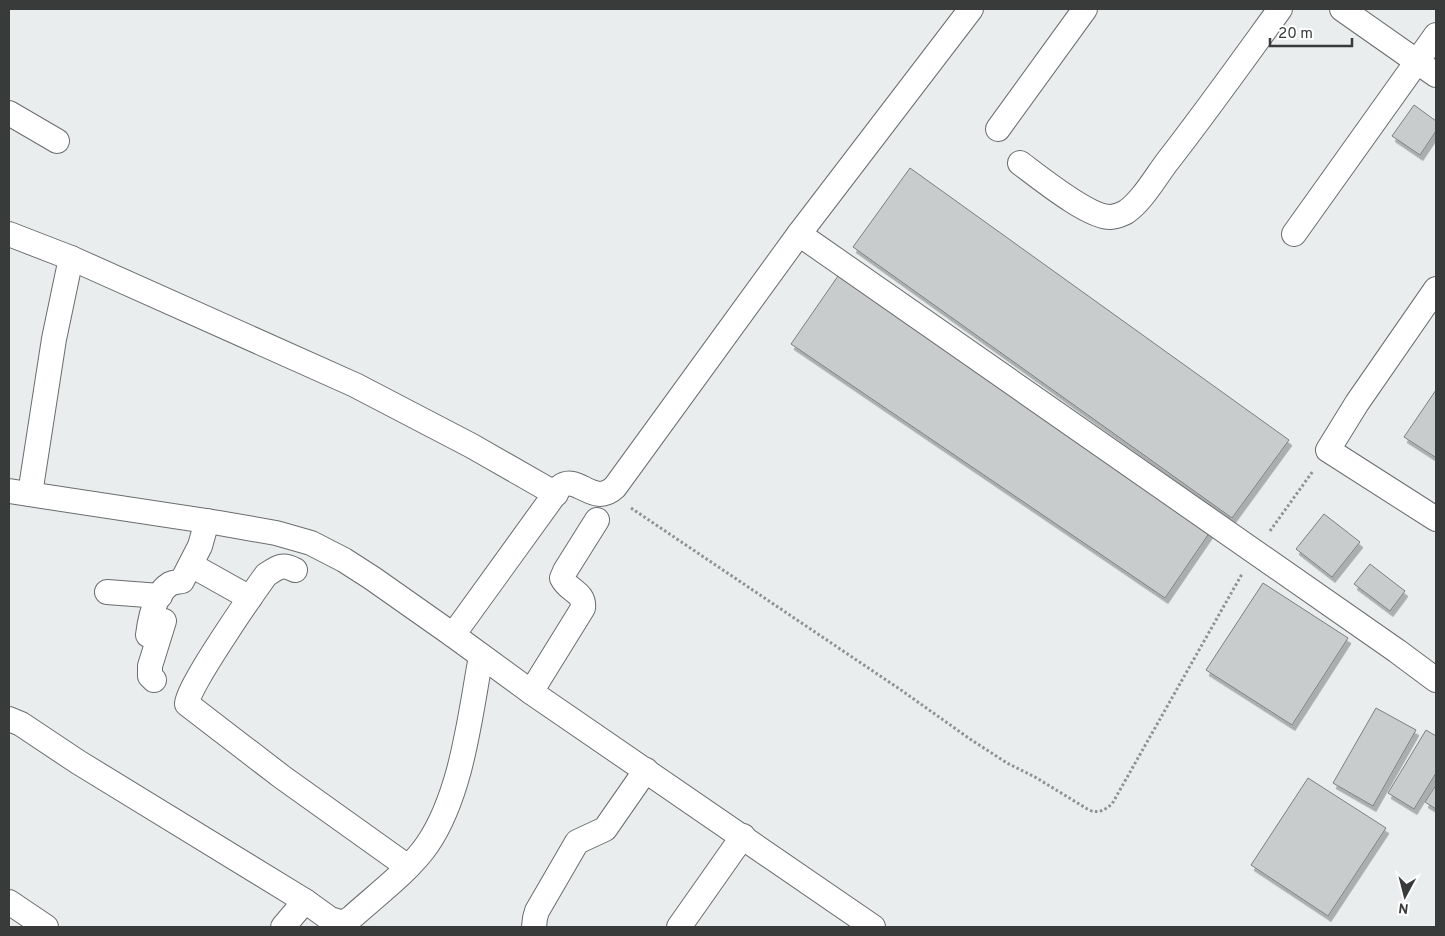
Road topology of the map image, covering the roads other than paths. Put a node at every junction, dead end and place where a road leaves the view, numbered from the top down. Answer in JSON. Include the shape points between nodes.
{"nodes":[{"id":1,"x":971,"y":9,"type":"edge"},
{"id":2,"x":1085,"y":9,"type":"edge"},
{"id":3,"x":1280,"y":9,"type":"edge"},
{"id":4,"x":1342,"y":9,"type":"edge"},
{"id":5,"x":1436,"y":35,"type":"edge"},
{"id":6,"x":1427,"y":68,"type":"edge"},
{"id":7,"x":9,"y":113,"type":"edge"},
{"id":8,"x":998,"y":130,"type":"dead end"},
{"id":9,"x":57,"y":141,"type":"dead end"},
{"id":10,"x":1020,"y":164,"type":"dead end"},
{"id":11,"x":9,"y":234,"type":"edge"},
{"id":12,"x":799,"y":234,"type":"junction"},
{"id":13,"x":1294,"y":234,"type":"dead end"},
{"id":14,"x":71,"y":258,"type":"junction"},
{"id":15,"x":1436,"y":289,"type":"edge"},
{"id":16,"x":19,"y":492,"type":"edge"},
{"id":17,"x":556,"y":494,"type":"junction"},
{"id":18,"x":1436,"y":519,"type":"edge"},
{"id":19,"x":598,"y":520,"type":"dead end"},
{"id":20,"x":207,"y":521,"type":"junction"},
{"id":21,"x":295,"y":570,"type":"dead end"},
{"id":22,"x":186,"y":573,"type":"junction"},
{"id":23,"x":107,"y":592,"type":"dead end"},
{"id":24,"x":160,"y":596,"type":"junction"},
{"id":25,"x":250,"y":598,"type":"junction"},
{"id":26,"x":148,"y":635,"type":"dead end"},
{"id":27,"x":454,"y":635,"type":"junction"},
{"id":28,"x":481,"y":656,"type":"junction"},
{"id":29,"x":154,"y":680,"type":"dead end"},
{"id":30,"x":1436,"y":680,"type":"edge"},
{"id":31,"x":531,"y":692,"type":"junction"},
{"id":32,"x":9,"y":719,"type":"edge"},
{"id":33,"x":646,"y":770,"type":"junction"},
{"id":34,"x":743,"y":836,"type":"junction"},
{"id":35,"x":408,"y":867,"type":"junction"},
{"id":36,"x":305,"y":901,"type":"junction"},
{"id":37,"x":9,"y":902,"type":"edge"},
{"id":38,"x":46,"y":927,"type":"edge"},
{"id":39,"x":283,"y":927,"type":"edge"},
{"id":40,"x":534,"y":927,"type":"edge"},
{"id":41,"x":679,"y":927,"type":"edge"},
{"id":42,"x":873,"y":927,"type":"edge"}],
"edges":[{"from":1,"to":12,"type":"street"},
{"from":2,"to":8,"type":"street"},
{"from":3,"to":10,"type":"street","via":[[1143,194],[1126,212],[1109,217],[1096,214]]},
{"from":4,"to":6,"type":"street"},
{"from":5,"to":6,"type":"street"},
{"from":6,"to":13,"type":"street"},
{"from":7,"to":9,"type":"street"},
{"from":11,"to":14,"type":"street"},
{"from":12,"to":17,"type":"street","via":[[615,487],[604,495],[567,483]]},
{"from":12,"to":30,"type":"street"},
{"from":14,"to":16,"type":"street"},
{"from":14,"to":17,"type":"street","via":[[355,385]]},
{"from":15,"to":18,"type":"street","via":[[1328,450]]},
{"from":16,"to":20,"type":"street"},
{"from":17,"to":27,"type":"street"},
{"from":19,"to":31,"type":"street","via":[[562,578],[584,600],[583,608]]},
{"from":20,"to":22,"type":"street","via":[[200,546]]},
{"from":20,"to":27,"type":"street","via":[[311,542],[358,569]]},
{"from":21,"to":25,"type":"street","via":[[287,566],[275,569],[266,575]]},
{"from":22,"to":24,"type":"street"},
{"from":22,"to":25,"type":"street"},
{"from":22,"to":29,"type":"street","via":[[169,606],[156,644],[149,671]]},
{"from":23,"to":24,"type":"street"},
{"from":24,"to":26,"type":"street","via":[[150,619]]},
{"from":25,"to":35,"type":"street","via":[[208,662],[188,696],[187,704]]},
{"from":27,"to":28,"type":"street"},
{"from":28,"to":31,"type":"street"},
{"from":28,"to":35,"type":"street","via":[[460,766],[451,795],[427,846]]},
{"from":31,"to":33,"type":"street"},
{"from":32,"to":36,"type":"street"},
{"from":33,"to":34,"type":"street"},
{"from":33,"to":40,"type":"street","via":[[605,829],[577,842],[537,911]]},
{"from":34,"to":41,"type":"street"},
{"from":34,"to":42,"type":"street"},
{"from":35,"to":36,"type":"street","via":[[343,923]]},
{"from":36,"to":39,"type":"street"},
{"from":37,"to":38,"type":"street"}]}
